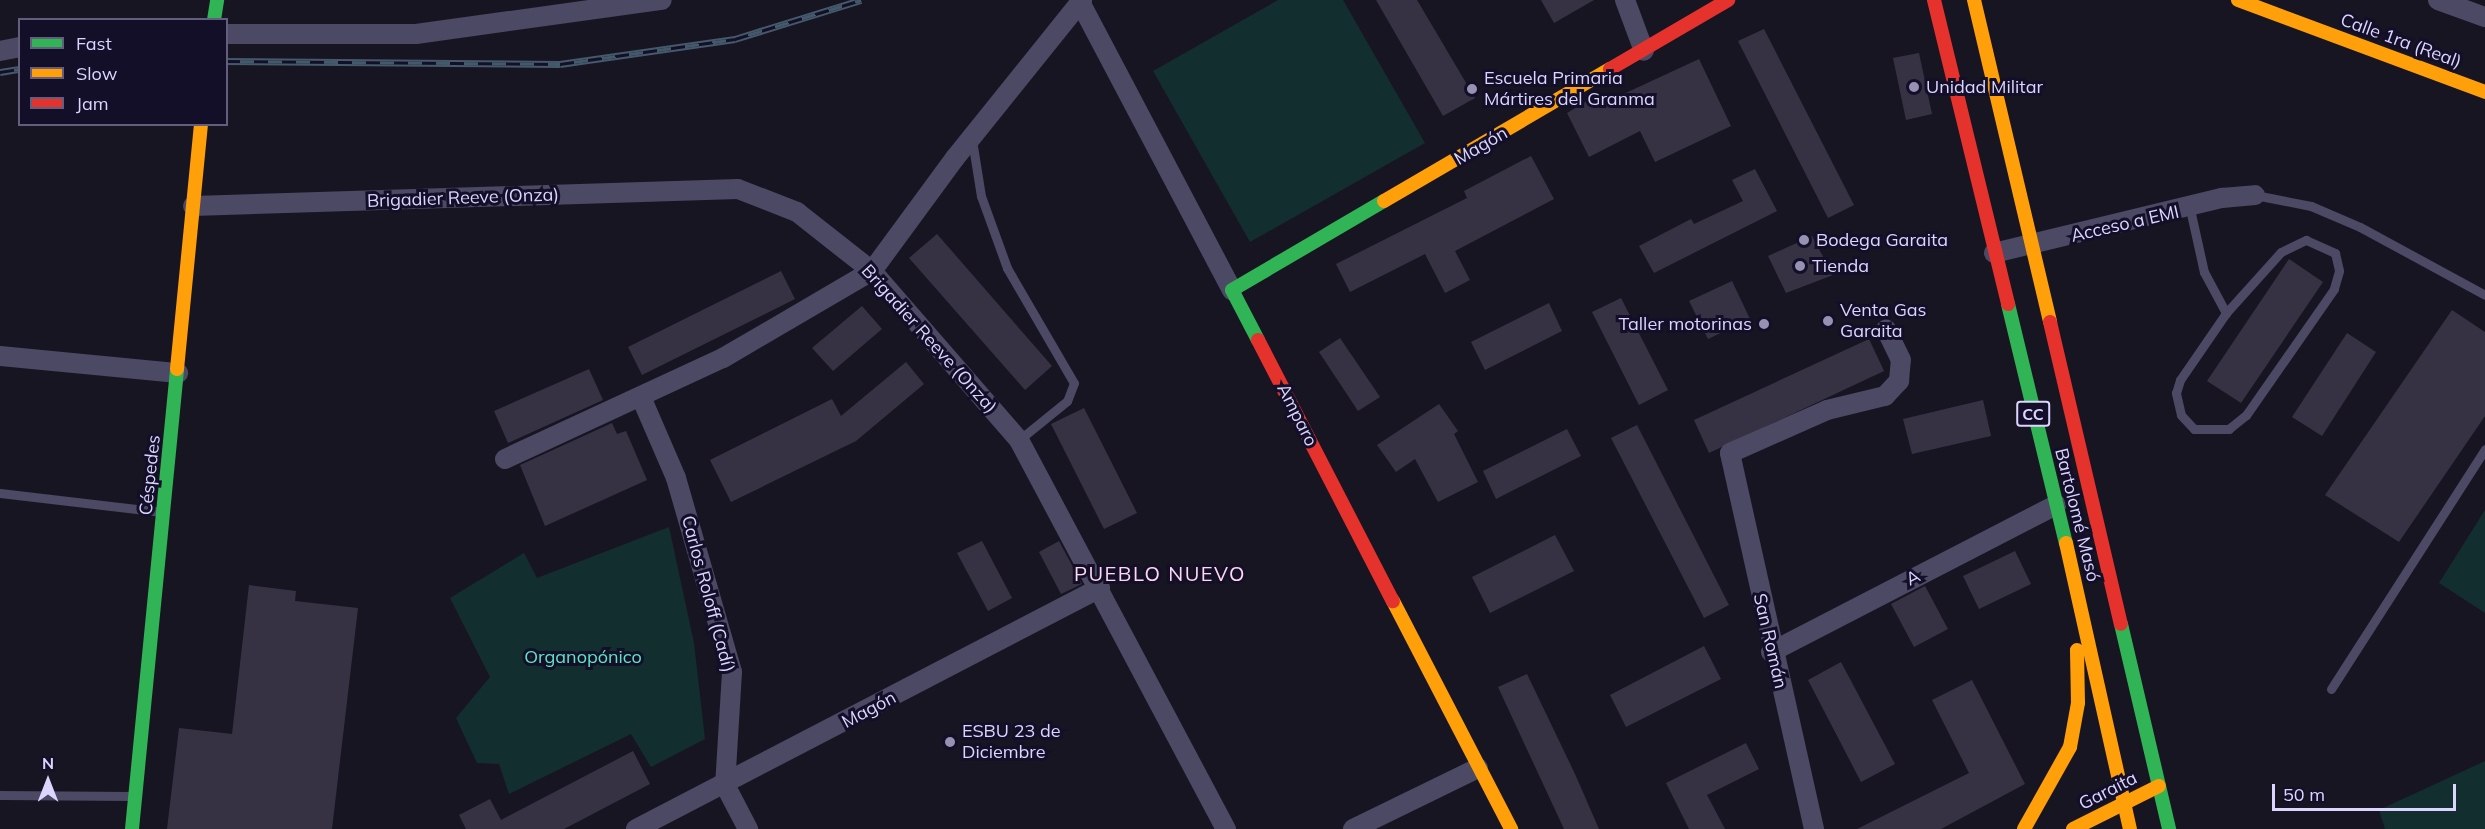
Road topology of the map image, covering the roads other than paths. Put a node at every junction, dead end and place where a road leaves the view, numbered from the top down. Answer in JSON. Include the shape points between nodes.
{"nodes":[{"id":1,"x":217,"y":0,"type":"edge"},
{"id":2,"x":662,"y":0,"type":"edge"},
{"id":3,"x":1625,"y":0,"type":"edge"},
{"id":4,"x":1728,"y":0,"type":"edge"},
{"id":5,"x":1934,"y":0,"type":"edge"},
{"id":6,"x":1974,"y":0,"type":"edge"},
{"id":7,"x":2238,"y":0,"type":"edge"},
{"id":8,"x":2438,"y":0,"type":"edge"},
{"id":9,"x":1081,"y":1,"type":"edge"},
{"id":10,"x":626,"y":3,"type":"edge"},
{"id":11,"x":214,"y":18,"type":"edge"},
{"id":12,"x":2485,"y":18,"type":"edge"},
{"id":13,"x":228,"y":34,"type":"edge"},
{"id":14,"x":18,"y":47,"type":"edge"},
{"id":15,"x":0,"y":51,"type":"edge"},
{"id":16,"x":1644,"y":51,"type":"junction"},
{"id":17,"x":2485,"y":92,"type":"edge"},
{"id":18,"x":201,"y":126,"type":"edge"},
{"id":19,"x":971,"y":138,"type":"junction"},
{"id":20,"x":2255,"y":195,"type":"joint"},
{"id":21,"x":194,"y":206,"type":"junction"},
{"id":22,"x":2190,"y":209,"type":"junction"},
{"id":23,"x":2032,"y":244,"type":"junction"},
{"id":24,"x":1994,"y":253,"type":"junction"},
{"id":25,"x":872,"y":272,"type":"junction"},
{"id":26,"x":1232,"y":290,"type":"junction"},
{"id":27,"x":2485,"y":295,"type":"edge"},
{"id":28,"x":2226,"y":313,"type":"junction"},
{"id":29,"x":1886,"y":329,"type":"dead end"},
{"id":30,"x":0,"y":356,"type":"edge"},
{"id":31,"x":178,"y":373,"type":"junction"},
{"id":32,"x":641,"y":397,"type":"junction"},
{"id":33,"x":1019,"y":440,"type":"junction"},
{"id":34,"x":2485,"y":449,"type":"edge"},
{"id":35,"x":505,"y":459,"type":"dead end"},
{"id":36,"x":0,"y":493,"type":"edge"},
{"id":37,"x":2056,"y":505,"type":"junction"},
{"id":38,"x":164,"y":512,"type":"junction"},
{"id":39,"x":2072,"y":566,"type":"junction"},
{"id":40,"x":1100,"y":588,"type":"junction"},
{"id":41,"x":1771,"y":652,"type":"junction"},
{"id":42,"x":2331,"y":689,"type":"dead end"},
{"id":43,"x":1478,"y":768,"type":"junction"},
{"id":44,"x":725,"y":785,"type":"junction"},
{"id":45,"x":2159,"y":786,"type":"junction"},
{"id":46,"x":0,"y":795,"type":"edge"},
{"id":47,"x":135,"y":796,"type":"junction"},
{"id":48,"x":2124,"y":802,"type":"junction"},
{"id":49,"x":132,"y":829,"type":"edge"},
{"id":50,"x":636,"y":829,"type":"edge"},
{"id":51,"x":748,"y":829,"type":"edge"},
{"id":52,"x":1226,"y":829,"type":"edge"},
{"id":53,"x":1353,"y":829,"type":"edge"},
{"id":54,"x":1510,"y":829,"type":"edge"},
{"id":55,"x":1814,"y":829,"type":"edge"},
{"id":56,"x":2024,"y":829,"type":"edge"},
{"id":57,"x":2073,"y":829,"type":"edge"},
{"id":58,"x":2130,"y":829,"type":"edge"},
{"id":59,"x":2169,"y":829,"type":"edge"}],
"edges":[{"from":1,"to":11,"type":"street"},
{"from":2,"to":10,"type":"street"},
{"from":3,"to":16,"type":"street"},
{"from":4,"to":16,"type":"street","name":"Magón"},
{"from":5,"to":24,"type":"street","name":"Bartolomé Masó","number":"CC"},
{"from":6,"to":23,"type":"street","name":"Bartolomé Masó","number":"CC"},
{"from":7,"to":17,"type":"street","name":"Calle 1ra (Real)"},
{"from":8,"to":12,"type":"street"},
{"from":9,"to":19,"type":"street"},
{"from":9,"to":26,"type":"street","name":"Amparo"},
{"from":10,"to":13,"type":"street","via":[[416,34]]},
{"from":14,"to":15,"type":"street"},
{"from":16,"to":26,"type":"street","name":"Magón"},
{"from":18,"to":21,"type":"street","name":"Céspedes"},
{"from":19,"to":25,"type":"street"},
{"from":19,"to":33,"type":"lane","via":[[981,196],[1007,268],[1074,383],[1067,401]]},
{"from":20,"to":22,"type":"street","name":"Acceso a EMI"},
{"from":20,"to":27,"type":"lane","via":[[2311,206],[2360,227]]},
{"from":21,"to":25,"type":"street","name":"Brigadier Reeve (Onza)","via":[[738,189],[796,212]]},
{"from":21,"to":31,"type":"street","name":"Céspedes"},
{"from":22,"to":23,"type":"street","name":"Acceso a EMI"},
{"from":22,"to":28,"type":"lane","via":[[2204,272]]},
{"from":23,"to":24,"type":"street","name":"Acceso a EMI"},
{"from":23,"to":45,"type":"street","name":"Bartolomé Masó","number":"CC"},
{"from":24,"to":37,"type":"street","name":"Bartolomé Masó","number":"CC"},
{"from":25,"to":32,"type":"street","via":[[773,332]]},
{"from":25,"to":33,"type":"street","name":"Brigadier Reeve (Onza)"},
{"from":26,"to":43,"type":"street","name":"Amparo"},
{"from":28,"to":28,"type":"lane","via":[[2180,380],[2176,393],[2181,415],[2194,429],[2229,429],[2246,415],[2334,289],[2339,272],[2334,253],[2306,240],[2293,243]]},
{"from":29,"to":41,"type":"street","name":"San Román","via":[[1901,360],[1899,381],[1885,396],[1827,410],[1730,453]]},
{"from":30,"to":31,"type":"street"},
{"from":31,"to":38,"type":"street","name":"Céspedes"},
{"from":32,"to":35,"type":"street"},
{"from":32,"to":44,"type":"street","name":"Carlos Roloff (Cadí)","via":[[676,478],[732,672]]},
{"from":33,"to":40,"type":"street","name":"Brigadier Reeve (Onza)"},
{"from":34,"to":42,"type":"lane"},
{"from":36,"to":38,"type":"lane"},
{"from":37,"to":39,"type":"street","name":"Bartolomé Masó","number":"CC"},
{"from":37,"to":41,"type":"street","name":"A"},
{"from":38,"to":47,"type":"street","name":"Céspedes"},
{"from":39,"to":48,"type":"street","name":"Bartolomé Masó","number":"CC"},
{"from":39,"to":56,"type":"street","via":[[2078,703],[2070,747]]},
{"from":40,"to":44,"type":"street","name":"Magón"},
{"from":40,"to":52,"type":"street","name":"Brigadier Reeve (Onza)"},
{"from":41,"to":55,"type":"street","name":"San Román"},
{"from":43,"to":53,"type":"street"},
{"from":43,"to":54,"type":"street","name":"Amparo"},
{"from":44,"to":50,"type":"street","name":"Magón"},
{"from":44,"to":51,"type":"street"},
{"from":45,"to":48,"type":"street","name":"Garaita"},
{"from":45,"to":59,"type":"street","name":"Bartolomé Masó","number":"CC"},
{"from":46,"to":47,"type":"lane"},
{"from":47,"to":49,"type":"street","name":"Céspedes"},
{"from":48,"to":57,"type":"street","name":"Garaita"},
{"from":48,"to":58,"type":"street","name":"Bartolomé Masó","number":"CC"}]}
